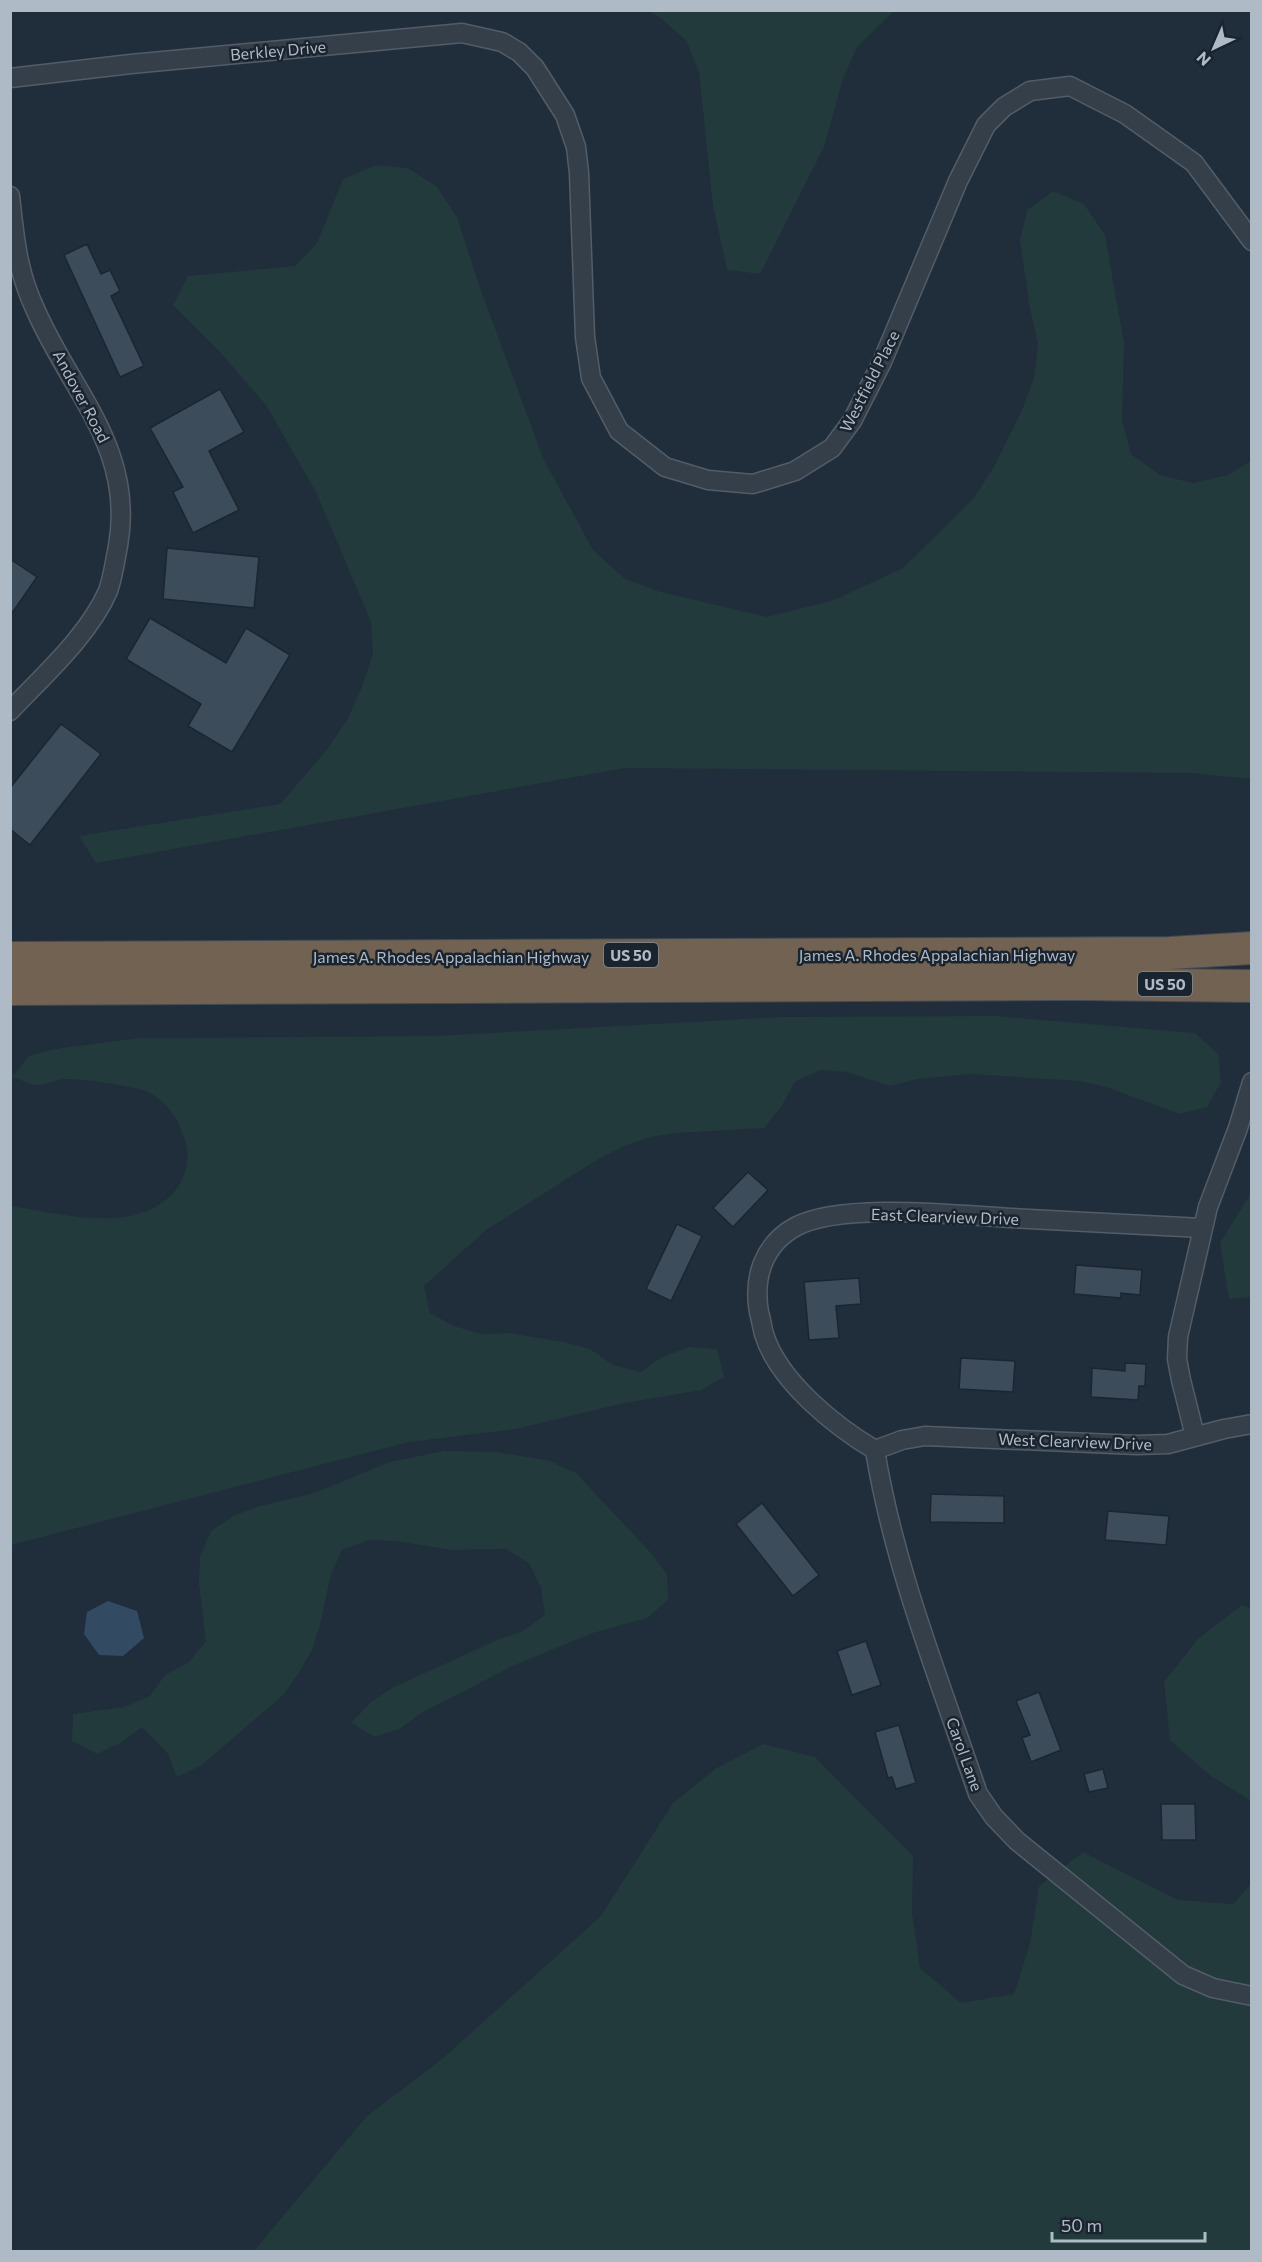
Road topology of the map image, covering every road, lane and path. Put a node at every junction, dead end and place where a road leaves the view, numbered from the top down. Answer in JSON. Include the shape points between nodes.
{"nodes":[{"id":1,"x":535,"y":68,"type":"joint"},
{"id":2,"x":10,"y":78,"type":"edge"},
{"id":3,"x":10,"y":196,"type":"edge"},
{"id":4,"x":1251,"y":241,"type":"edge"},
{"id":5,"x":10,"y":711,"type":"edge"},
{"id":6,"x":1251,"y":948,"type":"edge"},
{"id":7,"x":10,"y":958,"type":"edge"},
{"id":8,"x":1251,"y":986,"type":"edge"},
{"id":9,"x":10,"y":989,"type":"edge"},
{"id":10,"x":1251,"y":1082,"type":"edge"},
{"id":11,"x":1202,"y":1228,"type":"junction"},
{"id":12,"x":1251,"y":1424,"type":"edge"},
{"id":13,"x":1195,"y":1436,"type":"junction"},
{"id":14,"x":875,"y":1450,"type":"junction"},
{"id":15,"x":1251,"y":1996,"type":"edge"}],
"edges":[{"from":1,"to":2,"type":"street","name":"Berkley Drive","via":[[502,42],[462,33]]},
{"from":1,"to":4,"type":"street","name":"Westfield Place","via":[[565,115],[576,147],[585,337],[591,378],[619,431],[665,467],[708,480],[753,484],[795,471],[832,448],[852,421],[882,362],[958,181],[986,125],[1004,107],[1030,91],[1070,86],[1125,114],[1194,163]]},
{"from":3,"to":5,"type":"street","name":"Andover Road","via":[[16,255],[25,285],[36,314],[110,448],[122,501],[120,536],[108,590],[91,620]]},
{"from":6,"to":7,"type":"highway","name":"James A. Rhodes Appalachian Highway","number":"US 50","via":[[1158,953]]},
{"from":8,"to":9,"type":"highway","name":"James A. Rhodes Appalachian Highway","number":"US 50"},
{"from":10,"to":11,"type":"street"},
{"from":11,"to":13,"type":"street","via":[[1177,1348],[1180,1380]]},
{"from":11,"to":14,"type":"street","name":"East Clearview Drive","via":[[916,1212],[819,1218],[779,1237],[769,1250],[758,1279],[757,1299],[764,1335],[786,1373],[810,1400],[850,1435]]},
{"from":12,"to":13,"type":"street","name":"West Clearview Drive"},
{"from":13,"to":14,"type":"street","name":"West Clearview Drive","via":[[1168,1444],[1137,1445],[925,1436]]},
{"from":14,"to":15,"type":"street","name":"Carol Lane","via":[[909,1591],[978,1794],[1017,1841],[1183,1975],[1213,1988]]}]}
